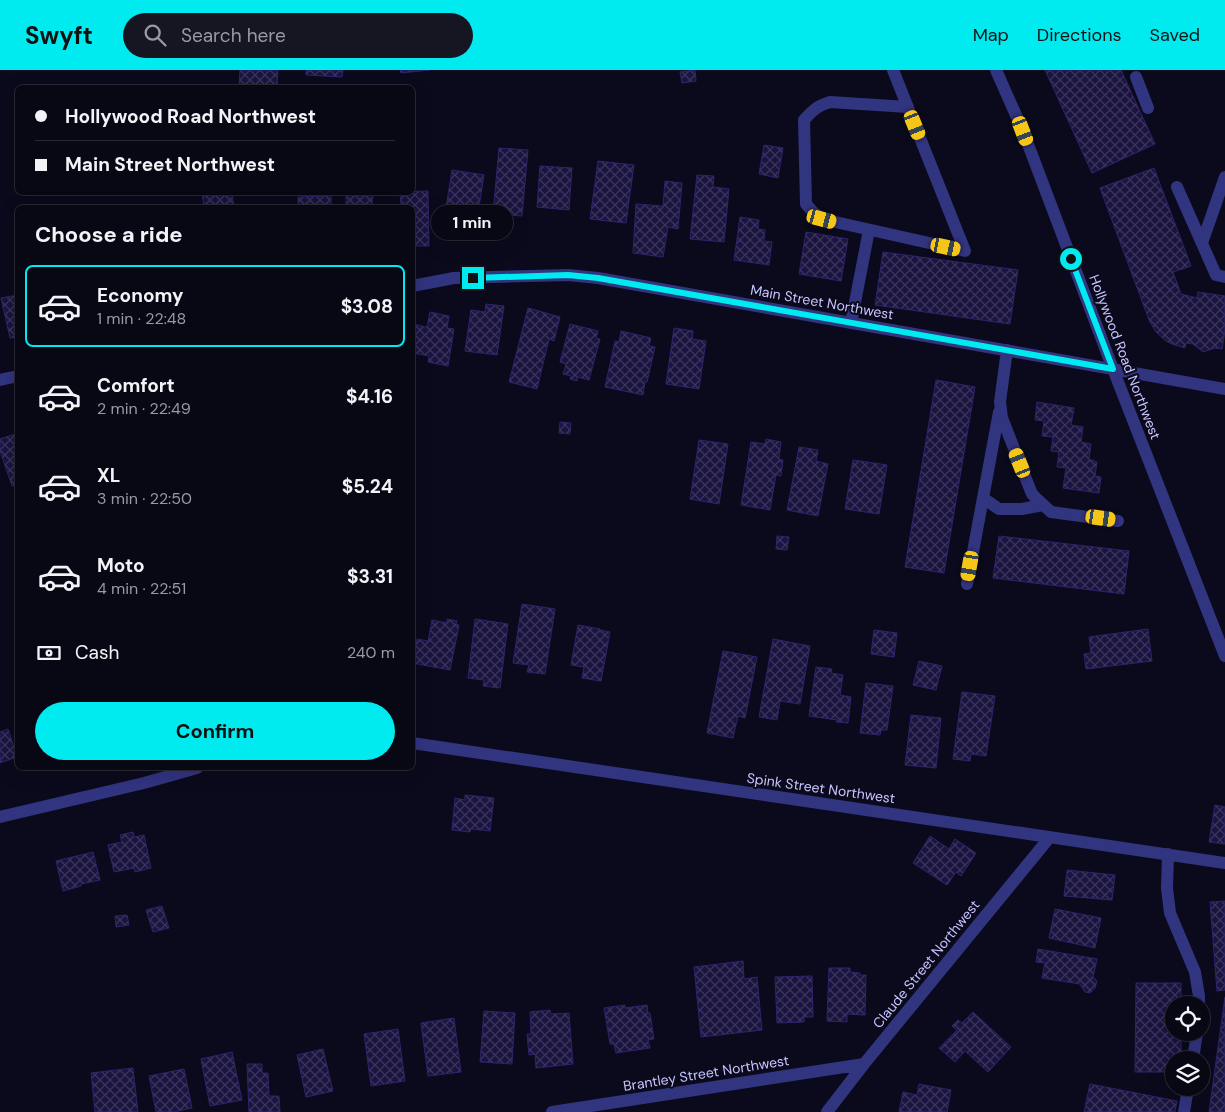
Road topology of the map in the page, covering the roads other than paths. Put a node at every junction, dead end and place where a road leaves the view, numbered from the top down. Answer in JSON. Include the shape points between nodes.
{"nodes":[{"id":1,"x":893,"y":70,"type":"edge"},
{"id":2,"x":996,"y":70,"type":"edge"},
{"id":3,"x":1136,"y":77,"type":"dead end"},
{"id":4,"x":908,"y":107,"type":"junction"},
{"id":5,"x":1148,"y":108,"type":"dead end"},
{"id":6,"x":1225,"y":177,"type":"edge"},
{"id":7,"x":1177,"y":187,"type":"dead end"},
{"id":8,"x":869,"y":230,"type":"junction"},
{"id":9,"x":1202,"y":243,"type":"junction"},
{"id":10,"x":1225,"y":277,"type":"edge"},
{"id":11,"x":415,"y":285,"type":"edge"},
{"id":12,"x":852,"y":322,"type":"junction"},
{"id":13,"x":1007,"y":350,"type":"junction"},
{"id":14,"x":1113,"y":369,"type":"junction"},
{"id":15,"x":15,"y":377,"type":"edge"},
{"id":16,"x":0,"y":380,"type":"edge"},
{"id":17,"x":1225,"y":389,"type":"edge"},
{"id":18,"x":1000,"y":402,"type":"junction"},
{"id":19,"x":983,"y":498,"type":"junction"},
{"id":20,"x":1043,"y":505,"type":"junction"},
{"id":21,"x":1118,"y":521,"type":"dead end"},
{"id":22,"x":967,"y":584,"type":"dead end"},
{"id":23,"x":1225,"y":656,"type":"edge"},
{"id":24,"x":415,"y":743,"type":"edge"},
{"id":25,"x":190,"y":770,"type":"edge"},
{"id":26,"x":0,"y":817,"type":"edge"},
{"id":27,"x":1050,"y":837,"type":"junction"},
{"id":28,"x":1168,"y":854,"type":"junction"},
{"id":29,"x":1225,"y":863,"type":"edge"},
{"id":30,"x":1199,"y":996,"type":"edge"},
{"id":31,"x":864,"y":1064,"type":"junction"},
{"id":32,"x":1187,"y":1096,"type":"edge"},
{"id":33,"x":552,"y":1112,"type":"edge"},
{"id":34,"x":827,"y":1112,"type":"edge"},
{"id":35,"x":1184,"y":1112,"type":"edge"}],
"edges":[{"from":1,"to":4,"type":"street"},
{"from":2,"to":14,"type":"street","name":"Hollywood Road Northwest","via":[[1023,131]]},
{"from":3,"to":5,"type":"street"},
{"from":4,"to":8,"type":"street","via":[[966,251]]},
{"from":4,"to":8,"type":"street","via":[[830,102],[820,105],[804,120],[806,204],[822,219]]},
{"from":6,"to":9,"type":"street"},
{"from":7,"to":9,"type":"street"},
{"from":8,"to":12,"type":"street"},
{"from":9,"to":10,"type":"street","via":[[1216,275]]},
{"from":11,"to":12,"type":"street","name":"Main Street Northwest","via":[[454,278],[568,275]]},
{"from":12,"to":13,"type":"street","name":"Main Street Northwest"},
{"from":13,"to":14,"type":"street","name":"Main Street Northwest"},
{"from":13,"to":18,"type":"street"},
{"from":14,"to":17,"type":"street","name":"Main Street Northwest"},
{"from":14,"to":23,"type":"street","name":"Hollywood Road Northwest"},
{"from":15,"to":16,"type":"street"},
{"from":18,"to":19,"type":"street"},
{"from":18,"to":20,"type":"street","via":[[1002,418],[1032,494]]},
{"from":19,"to":20,"type":"street","via":[[999,509]]},
{"from":19,"to":22,"type":"street"},
{"from":20,"to":21,"type":"street","via":[[1052,512]]},
{"from":24,"to":27,"type":"street","name":"Spink Street Northwest"},
{"from":25,"to":26,"type":"street"},
{"from":27,"to":28,"type":"street","name":"Spink Street Northwest"},
{"from":27,"to":31,"type":"street","name":"Claude Street Northwest"},
{"from":28,"to":29,"type":"street","name":"Spink Street Northwest"},
{"from":28,"to":30,"type":"street","via":[[1170,913],[1195,972]]},
{"from":31,"to":33,"type":"street","name":"Brantley Street Northwest"},
{"from":31,"to":34,"type":"street","name":"Claude Street Northwest"},
{"from":32,"to":35,"type":"street"}]}
